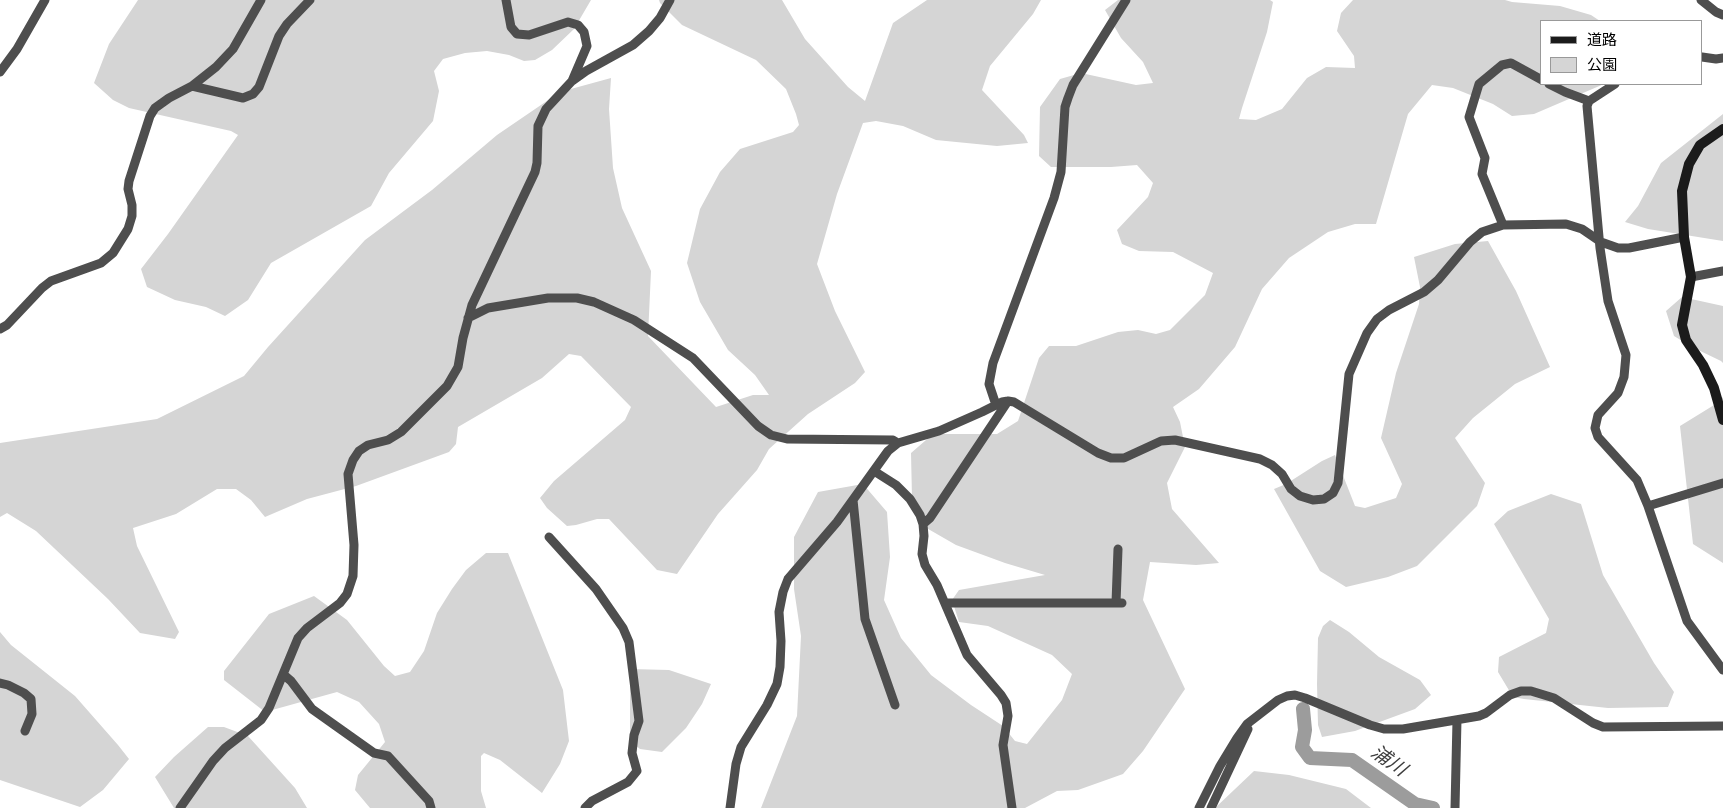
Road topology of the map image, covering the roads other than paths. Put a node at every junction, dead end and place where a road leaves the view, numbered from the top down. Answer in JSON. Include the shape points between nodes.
{"nodes":[{"id":1,"x":45,"y":0,"type":"edge"},
{"id":2,"x":261,"y":0,"type":"edge"},
{"id":3,"x":310,"y":0,"type":"edge"},
{"id":4,"x":506,"y":0,"type":"edge"},
{"id":5,"x":670,"y":0,"type":"edge"},
{"id":6,"x":1126,"y":0,"type":"edge"},
{"id":7,"x":1701,"y":0,"type":"edge"},
{"id":8,"x":1723,"y":15,"type":"edge"},
{"id":9,"x":1703,"y":57,"type":"edge"},
{"id":10,"x":1723,"y":58,"type":"edge"},
{"id":11,"x":0,"y":72,"type":"edge"},
{"id":12,"x":1540,"y":79,"type":"edge"},
{"id":13,"x":572,"y":81,"type":"junction"},
{"id":14,"x":1551,"y":85,"type":"edge"},
{"id":15,"x":1613,"y":85,"type":"edge"},
{"id":16,"x":192,"y":86,"type":"junction"},
{"id":17,"x":1589,"y":101,"type":"junction"},
{"id":18,"x":1723,"y":129,"type":"edge"},
{"id":19,"x":1503,"y":225,"type":"junction"},
{"id":20,"x":1684,"y":237,"type":"junction"},
{"id":21,"x":1601,"y":242,"type":"junction"},
{"id":22,"x":1723,"y":271,"type":"edge"},
{"id":23,"x":1691,"y":277,"type":"junction"},
{"id":24,"x":468,"y":318,"type":"junction"},
{"id":25,"x":0,"y":329,"type":"edge"},
{"id":26,"x":1008,"y":401,"type":"junction"},
{"id":27,"x":996,"y":405,"type":"junction"},
{"id":28,"x":1723,"y":420,"type":"edge"},
{"id":29,"x":898,"y":443,"type":"junction"},
{"id":30,"x":874,"y":471,"type":"junction"},
{"id":31,"x":1723,"y":483,"type":"edge"},
{"id":32,"x":854,"y":500,"type":"junction"},
{"id":33,"x":1648,"y":506,"type":"junction"},
{"id":34,"x":923,"y":524,"type":"junction"},
{"id":35,"x":549,"y":537,"type":"dead end"},
{"id":36,"x":1118,"y":549,"type":"dead end"},
{"id":37,"x":945,"y":603,"type":"junction"},
{"id":38,"x":1723,"y":670,"type":"edge"},
{"id":39,"x":284,"y":676,"type":"junction"},
{"id":40,"x":0,"y":683,"type":"edge"},
{"id":41,"x":895,"y":705,"type":"dead end"},
{"id":42,"x":1457,"y":720,"type":"junction"},
{"id":43,"x":1247,"y":724,"type":"junction"},
{"id":44,"x":1723,"y":726,"type":"edge"},
{"id":45,"x":25,"y":731,"type":"dead end"},
{"id":46,"x":180,"y":808,"type":"edge"},
{"id":47,"x":431,"y":808,"type":"edge"},
{"id":48,"x":585,"y":808,"type":"edge"},
{"id":49,"x":730,"y":808,"type":"edge"},
{"id":50,"x":1012,"y":808,"type":"edge"},
{"id":51,"x":1198,"y":808,"type":"edge"},
{"id":52,"x":1211,"y":808,"type":"edge"},
{"id":53,"x":1455,"y":808,"type":"edge"}],
"edges":[{"from":1,"to":11,"type":"street"},
{"from":2,"to":16,"type":"street","via":[[233,49]]},
{"from":3,"to":16,"type":"street","via":[[279,36],[259,87],[253,94],[243,98]]},
{"from":4,"to":13,"type":"street","via":[[510,27],[517,34],[529,35],[568,22],[578,25],[584,32],[587,46]]},
{"from":5,"to":13,"type":"street","via":[[660,18],[633,44]]},
{"from":6,"to":27,"type":"street","via":[[1068,98],[1059,181],[993,363],[989,384]]},
{"from":7,"to":8,"type":"street"},
{"from":9,"to":10,"type":"street"},
{"from":12,"to":19,"type":"street","via":[[1511,63],[1502,65],[1479,84],[1469,117],[1485,158],[1482,174]]},
{"from":13,"to":24,"type":"street","via":[[546,109],[538,126],[535,172]]},
{"from":14,"to":17,"type":"street"},
{"from":15,"to":17,"type":"street"},
{"from":16,"to":25,"type":"street","via":[[168,98],[150,116],[129,181],[132,216],[128,230],[113,253],[101,263],[51,281]]},
{"from":17,"to":21,"type":"street"},
{"from":18,"to":20,"type":"street","via":[[1700,145],[1689,164],[1682,190]]},
{"from":19,"to":21,"type":"street","via":[[1566,224]]},
{"from":19,"to":26,"type":"street","via":[[1482,232],[1438,280],[1424,292],[1376,319],[1366,333],[1349,374],[1338,483],[1333,493],[1324,499],[1300,496],[1291,489],[1282,474],[1260,459],[1175,440],[1161,441],[1124,458],[1111,458]]},
{"from":20,"to":21,"type":"street","via":[[1630,248]]},
{"from":20,"to":23,"type":"street"},
{"from":21,"to":33,"type":"street","via":[[1608,301],[1626,355],[1624,377],[1618,393],[1598,415],[1595,428],[1598,437],[1637,480]]},
{"from":22,"to":23,"type":"street"},
{"from":23,"to":28,"type":"street","via":[[1682,325],[1686,340],[1714,388]]},
{"from":24,"to":29,"type":"street","via":[[488,308],[548,298],[577,298],[594,302],[634,320],[693,358],[758,426],[771,434],[787,439],[893,440]]},
{"from":24,"to":39,"type":"street","via":[[458,367],[447,386],[401,432],[359,451],[352,460],[348,474],[354,545],[353,576],[340,603],[298,638]]},
{"from":26,"to":27,"type":"street"},
{"from":26,"to":34,"type":"street"},
{"from":27,"to":29,"type":"street","via":[[940,431]]},
{"from":29,"to":30,"type":"street"},
{"from":30,"to":32,"type":"street"},
{"from":30,"to":34,"type":"street","via":[[896,485],[910,500]]},
{"from":31,"to":33,"type":"street"},
{"from":32,"to":41,"type":"street","via":[[866,620]]},
{"from":32,"to":49,"type":"street","via":[[788,579],[779,612],[781,641],[777,684],[741,747]]},
{"from":33,"to":38,"type":"street","via":[[1687,621]]},
{"from":34,"to":37,"type":"street","via":[[925,565]]},
{"from":35,"to":48,"type":"street","via":[[596,589],[623,628],[628,642],[639,721],[632,753],[637,771],[628,782]]},
{"from":36,"to":37,"type":"street","via":[[1119,603]]},
{"from":37,"to":50,"type":"street","via":[[967,655],[1006,704],[1008,716],[1003,745]]},
{"from":39,"to":46,"type":"street","via":[[261,720],[212,760]]},
{"from":39,"to":47,"type":"street","via":[[312,709],[374,753],[388,756],[429,801]]},
{"from":40,"to":45,"type":"street","via":[[31,699],[32,714]]},
{"from":42,"to":43,"type":"street","via":[[1384,729],[1295,695],[1278,700]]},
{"from":42,"to":44,"type":"street","via":[[1479,716],[1510,695],[1531,690],[1554,698],[1603,727]]},
{"from":42,"to":53,"type":"street"},
{"from":43,"to":51,"type":"street"},
{"from":43,"to":52,"type":"street","via":[[1248,730]]}]}
